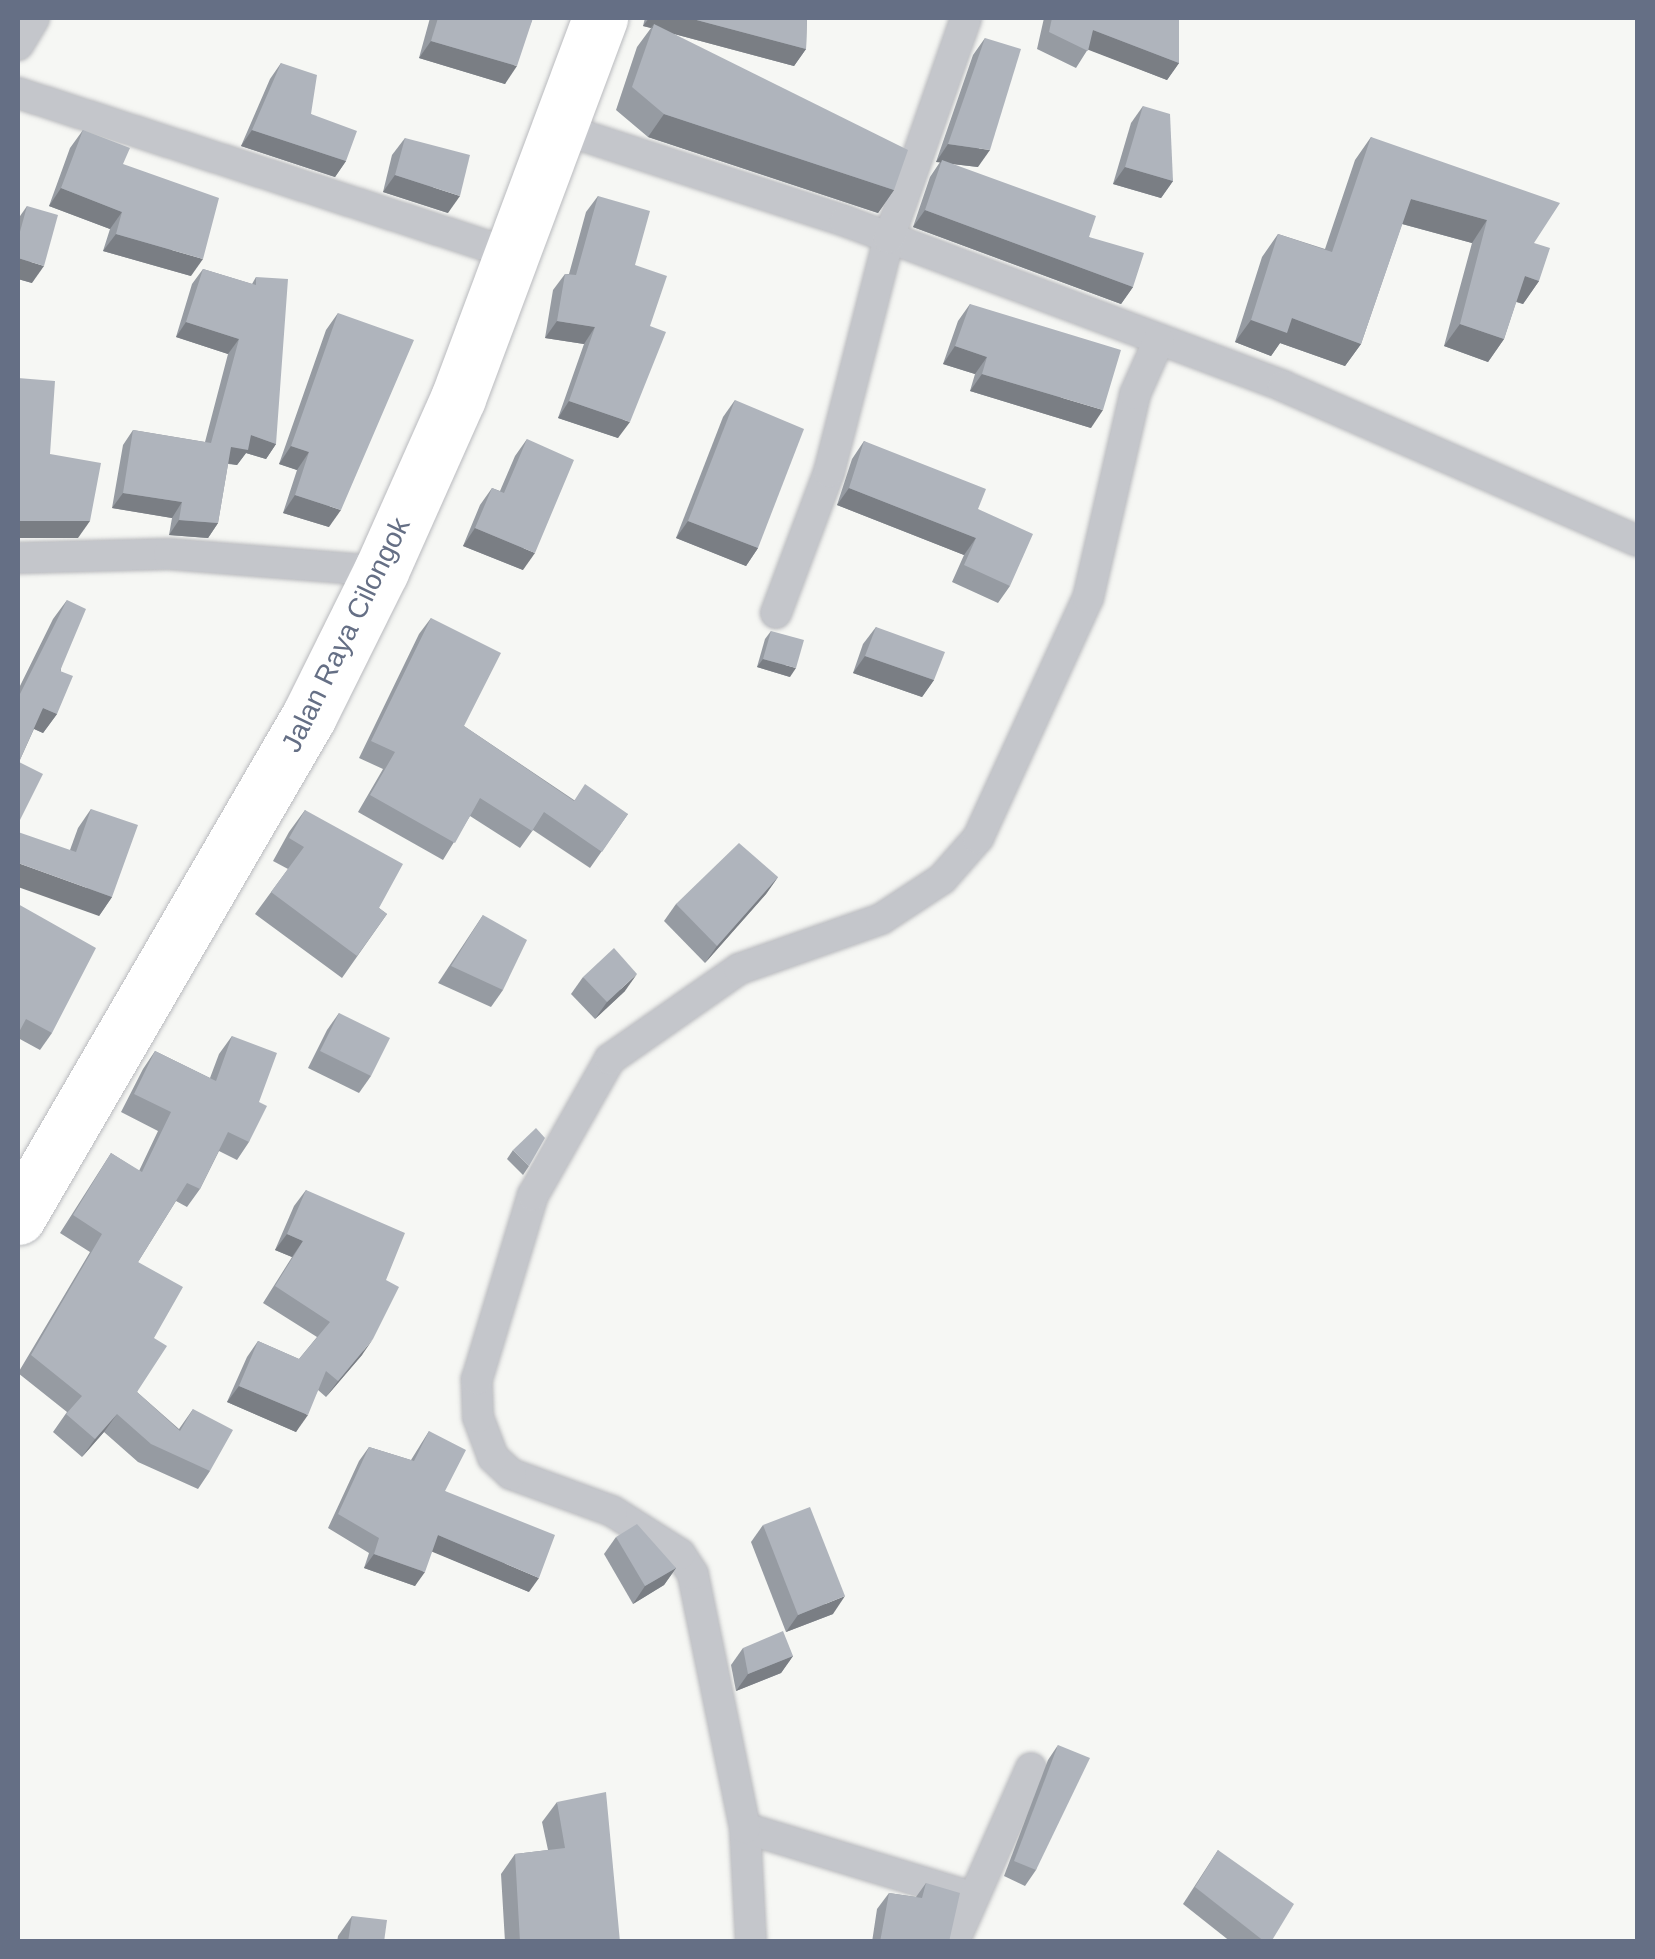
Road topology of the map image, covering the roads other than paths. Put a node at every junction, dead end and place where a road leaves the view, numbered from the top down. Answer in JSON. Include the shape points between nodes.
{"nodes":[{"id":1,"x":34,"y":18,"type":"edge"},
{"id":2,"x":600,"y":18,"type":"edge"},
{"id":3,"x":966,"y":18,"type":"edge"},
{"id":4,"x":18,"y":44,"type":"edge"},
{"id":5,"x":18,"y":93,"type":"edge"},
{"id":6,"x":562,"y":130,"type":"junction"},
{"id":7,"x":889,"y":238,"type":"junction"},
{"id":8,"x":512,"y":254,"type":"junction"},
{"id":9,"x":1160,"y":340,"type":"junction"},
{"id":10,"x":1638,"y":541,"type":"edge"},
{"id":11,"x":18,"y":558,"type":"edge"},
{"id":12,"x":381,"y":571,"type":"junction"},
{"id":13,"x":776,"y":613,"type":"dead end"},
{"id":14,"x":18,"y":1217,"type":"edge"},
{"id":15,"x":1031,"y":1768,"type":"dead end"},
{"id":16,"x":745,"y":1828,"type":"junction"},
{"id":17,"x":972,"y":1898,"type":"junction"},
{"id":18,"x":750,"y":1942,"type":"edge"},
{"id":19,"x":954,"y":1942,"type":"edge"}],
"edges":[{"from":1,"to":4,"type":"street"},
{"from":2,"to":6,"type":"highway","name":"Jalan Raya Cilongok"},
{"from":3,"to":7,"type":"street"},
{"from":5,"to":8,"type":"street"},
{"from":6,"to":7,"type":"street"},
{"from":6,"to":8,"type":"highway","name":"Jalan Raya Cilongok"},
{"from":7,"to":9,"type":"street"},
{"from":7,"to":13,"type":"street","via":[[828,472]]},
{"from":8,"to":12,"type":"highway","name":"Jalan Raya Cilongok"},
{"from":9,"to":10,"type":"street"},
{"from":9,"to":16,"type":"street","via":[[1135,394],[1088,598],[978,838],[942,880],[881,918],[739,969],[610,1059],[533,1195],[503,1279],[477,1379],[478,1417],[493,1457],[531,1486],[612,1511],[680,1554],[701,1603],[723,1755]]},
{"from":11,"to":12,"type":"street","via":[[169,554]]},
{"from":12,"to":14,"type":"highway","name":"Jalan Raya Cilongok","via":[[292,748]]},
{"from":15,"to":17,"type":"street"},
{"from":16,"to":17,"type":"street"},
{"from":16,"to":18,"type":"street"},
{"from":17,"to":19,"type":"street"}]}
